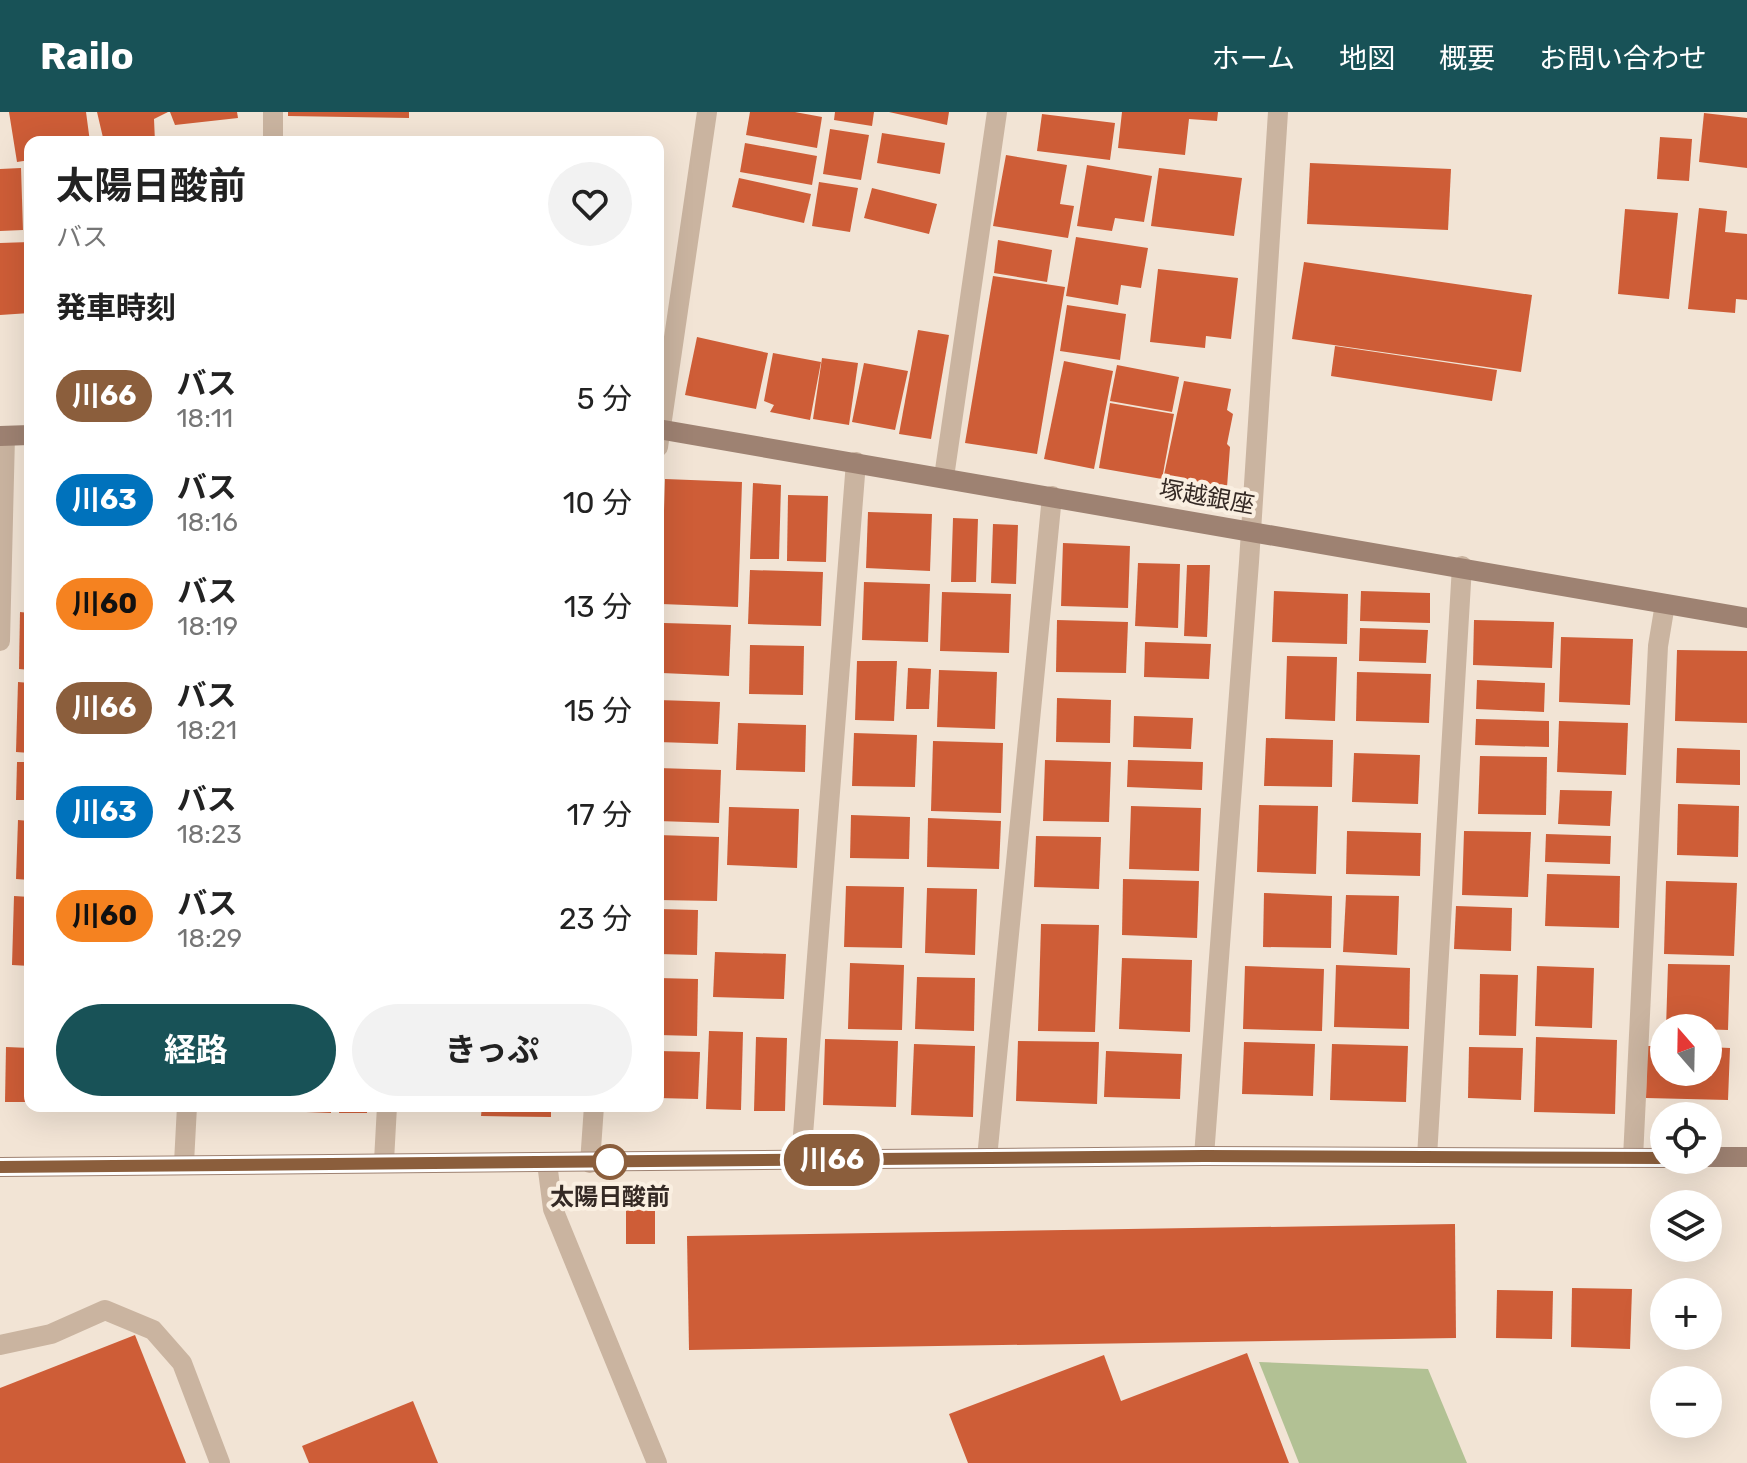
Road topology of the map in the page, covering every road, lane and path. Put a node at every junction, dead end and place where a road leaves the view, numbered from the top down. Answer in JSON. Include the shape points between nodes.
{"nodes":[{"id":1,"x":273,"y":112,"type":"edge"},
{"id":2,"x":707,"y":112,"type":"edge"},
{"id":3,"x":997,"y":112,"type":"edge"},
{"id":4,"x":1278,"y":112,"type":"edge"},
{"id":5,"x":273,"y":136,"type":"edge"},
{"id":6,"x":664,"y":401,"type":"edge"},
{"id":7,"x":24,"y":435,"type":"edge"},
{"id":8,"x":3,"y":436,"type":"edge"},
{"id":9,"x":664,"y":436,"type":"edge"},
{"id":10,"x":856,"y":462,"type":"junction"},
{"id":11,"x":944,"y":477,"type":"junction"},
{"id":12,"x":1052,"y":496,"type":"junction"},
{"id":13,"x":1252,"y":531,"type":"junction"},
{"id":14,"x":1462,"y":566,"type":"junction"},
{"id":15,"x":1665,"y":604,"type":"junction"},
{"id":16,"x":1747,"y":618,"type":"edge"},
{"id":17,"x":0,"y":641,"type":"edge"},
{"id":18,"x":187,"y":1112,"type":"edge"},
{"id":19,"x":387,"y":1112,"type":"edge"},
{"id":20,"x":594,"y":1112,"type":"edge"},
{"id":21,"x":1204,"y":1156,"type":"junction"},
{"id":22,"x":1427,"y":1157,"type":"junction"},
{"id":23,"x":1722,"y":1157,"type":"edge"},
{"id":24,"x":1747,"y":1157,"type":"edge"},
{"id":25,"x":987,"y":1158,"type":"junction"},
{"id":26,"x":1633,"y":1158,"type":"junction"},
{"id":27,"x":1650,"y":1158,"type":"edge"},
{"id":28,"x":801,"y":1160,"type":"junction"},
{"id":29,"x":384,"y":1161,"type":"junction"},
{"id":30,"x":184,"y":1163,"type":"junction"},
{"id":31,"x":547,"y":1163,"type":"junction"},
{"id":32,"x":590,"y":1163,"type":"junction"},
{"id":33,"x":0,"y":1167,"type":"edge"},
{"id":34,"x":0,"y":1345,"type":"edge"},
{"id":35,"x":220,"y":1463,"type":"edge"},
{"id":36,"x":657,"y":1463,"type":"edge"}],
"edges":[{"from":1,"to":5,"type":"street"},
{"from":2,"to":6,"type":"street"},
{"from":3,"to":11,"type":"street"},
{"from":4,"to":13,"type":"street"},
{"from":7,"to":8,"type":"street"},
{"from":8,"to":17,"type":"street"},
{"from":9,"to":10,"type":"street","name":"塚越銀座"},
{"from":10,"to":11,"type":"street","name":"塚越銀座"},
{"from":10,"to":28,"type":"street"},
{"from":11,"to":12,"type":"street","name":"塚越銀座"},
{"from":12,"to":13,"type":"street","name":"塚越銀座"},
{"from":12,"to":25,"type":"street"},
{"from":13,"to":14,"type":"street","name":"塚越銀座"},
{"from":13,"to":21,"type":"street"},
{"from":14,"to":15,"type":"street","name":"塚越銀座"},
{"from":14,"to":22,"type":"street"},
{"from":15,"to":16,"type":"street","name":"塚越銀座"},
{"from":15,"to":26,"type":"street","via":[[1658,646]]},
{"from":18,"to":30,"type":"street"},
{"from":19,"to":29,"type":"street"},
{"from":20,"to":32,"type":"street"},
{"from":21,"to":22,"type":"street"},
{"from":21,"to":25,"type":"street"},
{"from":22,"to":26,"type":"street"},
{"from":23,"to":24,"type":"street"},
{"from":25,"to":28,"type":"street"},
{"from":26,"to":27,"type":"street"},
{"from":28,"to":32,"type":"street"},
{"from":29,"to":30,"type":"street"},
{"from":29,"to":31,"type":"street"},
{"from":30,"to":33,"type":"street"},
{"from":31,"to":32,"type":"street"},
{"from":31,"to":36,"type":"street","via":[[553,1209]]},
{"from":34,"to":35,"type":"street","via":[[51,1334],[105,1310],[153,1330],[182,1363]]}]}
